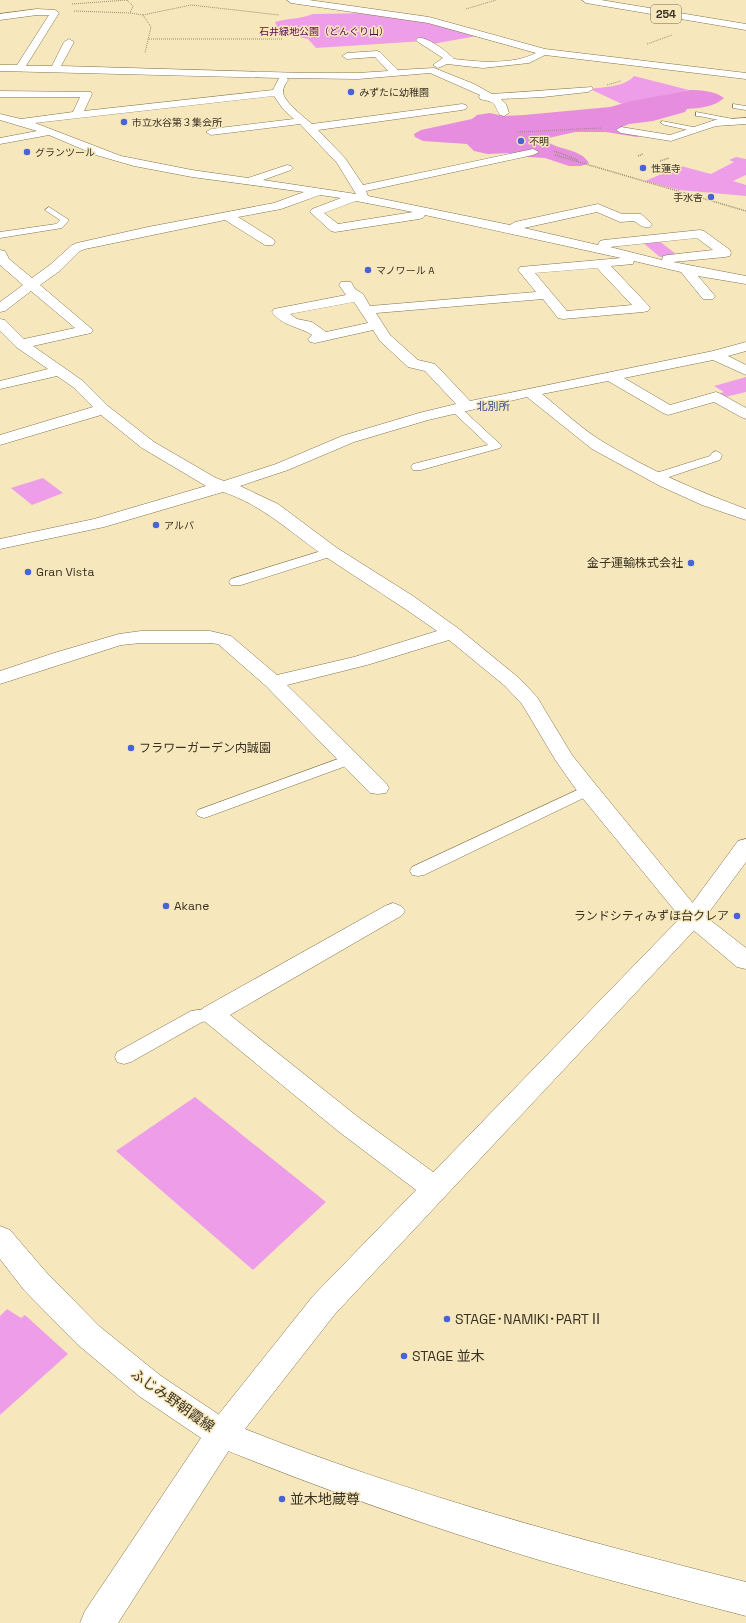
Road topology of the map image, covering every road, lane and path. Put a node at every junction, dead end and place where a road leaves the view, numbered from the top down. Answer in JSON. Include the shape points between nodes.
{"nodes":[{"id":1,"x":127,"y":0,"type":"edge"},
{"id":2,"x":291,"y":0,"type":"edge"},
{"id":3,"x":586,"y":0,"type":"edge"},
{"id":4,"x":612,"y":0,"type":"edge"},
{"id":5,"x":191,"y":5,"type":"dead end"},
{"id":6,"x":41,"y":6,"type":"joint"},
{"id":7,"x":0,"y":9,"type":"edge"},
{"id":8,"x":53,"y":12,"type":"junction"},
{"id":9,"x":130,"y":13,"type":"junction"},
{"id":10,"x":143,"y":15,"type":"junction"},
{"id":11,"x":0,"y":17,"type":"edge"},
{"id":12,"x":710,"y":21,"type":"junction"},
{"id":13,"x":746,"y":23,"type":"edge"},
{"id":14,"x":746,"y":27,"type":"edge"},
{"id":15,"x":149,"y":39,"type":"junction"},
{"id":16,"x":282,"y":39,"type":"dead end"},
{"id":17,"x":421,"y":40,"type":"dead end"},
{"id":18,"x":69,"y":42,"type":"dead end"},
{"id":19,"x":505,"y":42,"type":"junction"},
{"id":20,"x":485,"y":45,"type":"dead end"},
{"id":21,"x":544,"y":52,"type":"junction"},
{"id":22,"x":347,"y":56,"type":"dead end"},
{"id":23,"x":607,"y":59,"type":"junction"},
{"id":24,"x":447,"y":61,"type":"junction"},
{"id":25,"x":303,"y":63,"type":"dead end"},
{"id":26,"x":0,"y":68,"type":"edge"},
{"id":27,"x":21,"y":68,"type":"junction"},
{"id":28,"x":55,"y":69,"type":"junction"},
{"id":29,"x":431,"y":70,"type":"junction"},
{"id":30,"x":139,"y":71,"type":"junction"},
{"id":31,"x":396,"y":73,"type":"junction"},
{"id":32,"x":285,"y":75,"type":"junction"},
{"id":33,"x":303,"y":76,"type":"junction"},
{"id":34,"x":746,"y":76,"type":"edge"},
{"id":35,"x":13,"y":79,"type":"dead end"},
{"id":36,"x":588,"y":89,"type":"dead end"},
{"id":37,"x":277,"y":93,"type":"junction"},
{"id":38,"x":0,"y":94,"type":"edge"},
{"id":39,"x":147,"y":96,"type":"dead end"},
{"id":40,"x":492,"y":97,"type":"junction"},
{"id":41,"x":158,"y":106,"type":"junction"},
{"id":42,"x":736,"y":106,"type":"dead end"},
{"id":43,"x":746,"y":108,"type":"edge"},
{"id":44,"x":504,"y":113,"type":"dead end"},
{"id":45,"x":699,"y":114,"type":"dead end"},
{"id":46,"x":77,"y":115,"type":"junction"},
{"id":47,"x":8,"y":120,"type":"edge"},
{"id":48,"x":732,"y":121,"type":"junction"},
{"id":49,"x":746,"y":121,"type":"edge"},
{"id":50,"x":665,"y":123,"type":"dead end"},
{"id":51,"x":305,"y":124,"type":"junction"},
{"id":52,"x":693,"y":129,"type":"junction"},
{"id":53,"x":621,"y":130,"type":"joint"},
{"id":54,"x":49,"y":132,"type":"junction"},
{"id":55,"x":211,"y":132,"type":"dead end"},
{"id":56,"x":518,"y":132,"type":"dead end"},
{"id":57,"x":0,"y":141,"type":"edge"},
{"id":58,"x":533,"y":152,"type":"joint"},
{"id":59,"x":288,"y":168,"type":"dead end"},
{"id":60,"x":249,"y":181,"type":"junction"},
{"id":61,"x":319,"y":190,"type":"junction"},
{"id":62,"x":358,"y":191,"type":"junction"},
{"id":63,"x":49,"y":210,"type":"dead end"},
{"id":64,"x":746,"y":211,"type":"edge"},
{"id":65,"x":432,"y":213,"type":"junction"},
{"id":66,"x":228,"y":216,"type":"junction"},
{"id":67,"x":646,"y":224,"type":"dead end"},
{"id":68,"x":504,"y":228,"type":"junction"},
{"id":69,"x":0,"y":235,"type":"edge"},
{"id":70,"x":269,"y":242,"type":"dead end"},
{"id":71,"x":587,"y":245,"type":"junction"},
{"id":72,"x":0,"y":254,"type":"edge"},
{"id":73,"x":649,"y":260,"type":"junction"},
{"id":74,"x":601,"y":264,"type":"junction"},
{"id":75,"x":686,"y":270,"type":"junction"},
{"id":76,"x":746,"y":280,"type":"edge"},
{"id":77,"x":346,"y":285,"type":"dead end"},
{"id":78,"x":31,"y":286,"type":"junction"},
{"id":79,"x":545,"y":295,"type":"junction"},
{"id":80,"x":708,"y":296,"type":"dead end"},
{"id":81,"x":358,"y":297,"type":"junction"},
{"id":82,"x":0,"y":308,"type":"edge"},
{"id":83,"x":367,"y":310,"type":"junction"},
{"id":84,"x":0,"y":323,"type":"edge"},
{"id":85,"x":376,"y":325,"type":"junction"},
{"id":86,"x":19,"y":342,"type":"junction"},
{"id":87,"x":0,"y":344,"type":"edge"},
{"id":88,"x":746,"y":346,"type":"edge"},
{"id":89,"x":715,"y":355,"type":"junction"},
{"id":90,"x":60,"y":371,"type":"junction"},
{"id":91,"x":746,"y":371,"type":"edge"},
{"id":92,"x":610,"y":376,"type":"junction"},
{"id":93,"x":0,"y":386,"type":"edge"},
{"id":94,"x":530,"y":392,"type":"junction"},
{"id":95,"x":461,"y":408,"type":"junction"},
{"id":96,"x":103,"y":409,"type":"junction"},
{"id":97,"x":746,"y":414,"type":"edge"},
{"id":98,"x":0,"y":440,"type":"edge"},
{"id":99,"x":716,"y":455,"type":"dead end"},
{"id":100,"x":417,"y":468,"type":"dead end"},
{"id":101,"x":657,"y":477,"type":"junction"},
{"id":102,"x":225,"y":486,"type":"junction"},
{"id":103,"x":746,"y":515,"type":"edge"},
{"id":104,"x":0,"y":544,"type":"edge"},
{"id":105,"x":331,"y":552,"type":"junction"},
{"id":106,"x":236,"y":582,"type":"dead end"},
{"id":107,"x":452,"y":633,"type":"junction"},
{"id":108,"x":0,"y":678,"type":"edge"},
{"id":109,"x":273,"y":682,"type":"junction"},
{"id":110,"x":349,"y":760,"type":"junction"},
{"id":111,"x":378,"y":788,"type":"dead end"},
{"id":112,"x":588,"y":790,"type":"junction"},
{"id":113,"x":204,"y":813,"type":"dead end"},
{"id":114,"x":746,"y":846,"type":"edge"},
{"id":115,"x":418,"y":871,"type":"dead end"},
{"id":116,"x":393,"y":911,"type":"dead end"},
{"id":117,"x":693,"y":918,"type":"junction"},
{"id":118,"x":746,"y":961,"type":"edge"},
{"id":119,"x":212,"y":1014,"type":"junction"},
{"id":120,"x":124,"y":1057,"type":"dead end"},
{"id":121,"x":434,"y":1188,"type":"junction"},
{"id":122,"x":0,"y":1238,"type":"edge"},
{"id":123,"x":222,"y":1434,"type":"junction"},
{"id":124,"x":746,"y":1599,"type":"edge"},
{"id":125,"x":98,"y":1623,"type":"edge"}],
"edges":[{"from":1,"to":6,"type":"path"},
{"from":1,"to":9,"type":"path","via":[[133,6]]},
{"from":2,"to":19,"type":"main road","via":[[429,20]]},
{"from":3,"to":12,"type":"main road","number":"254"},
{"from":4,"to":13,"type":"main road","number":"254"},
{"from":5,"to":10,"type":"path"},
{"from":6,"to":7,"type":"main road"},
{"from":8,"to":9,"type":"path"},
{"from":8,"to":11,"type":"main road"},
{"from":8,"to":27,"type":"main road","via":[[55,13],[40,30]]},
{"from":9,"to":10,"type":"path"},
{"from":10,"to":15,"type":"path","via":[[151,26]]},
{"from":12,"to":14,"type":"main road","number":"254"},
{"from":12,"to":23,"type":"path"},
{"from":15,"to":16,"type":"path"},
{"from":15,"to":30,"type":"path"},
{"from":17,"to":24,"type":"main road","via":[[445,55],[449,59]]},
{"from":18,"to":28,"type":"main road"},
{"from":19,"to":20,"type":"main road"},
{"from":19,"to":21,"type":"main road"},
{"from":21,"to":23,"type":"main road"},
{"from":21,"to":24,"type":"main road","via":[[529,60],[483,65]]},
{"from":22,"to":31,"type":"main road","via":[[377,54]]},
{"from":23,"to":34,"type":"main road"},
{"from":24,"to":29,"type":"main road"},
{"from":25,"to":33,"type":"main road"},
{"from":26,"to":27,"type":"main road"},
{"from":27,"to":28,"type":"main road"},
{"from":27,"to":35,"type":"main road"},
{"from":28,"to":30,"type":"main road"},
{"from":29,"to":31,"type":"main road"},
{"from":29,"to":40,"type":"main road"},
{"from":30,"to":32,"type":"main road"},
{"from":31,"to":33,"type":"main road"},
{"from":32,"to":33,"type":"main road"},
{"from":32,"to":37,"type":"main road"},
{"from":36,"to":40,"type":"main road"},
{"from":37,"to":41,"type":"main road"},
{"from":37,"to":51,"type":"main road"},
{"from":38,"to":46,"type":"main road","via":[[87,94]]},
{"from":39,"to":41,"type":"main road"},
{"from":40,"to":44,"type":"main road","via":[[501,104]]},
{"from":40,"to":51,"type":"main road","via":[[452,101],[462,107]]},
{"from":41,"to":46,"type":"main road"},
{"from":42,"to":43,"type":"lane"},
{"from":45,"to":48,"type":"lane"},
{"from":46,"to":47,"type":"main road"},
{"from":47,"to":54,"type":"main road"},
{"from":48,"to":49,"type":"main road"},
{"from":48,"to":52,"type":"main road"},
{"from":50,"to":52,"type":"lane"},
{"from":51,"to":55,"type":"main road"},
{"from":51,"to":62,"type":"main road","via":[[344,164]]},
{"from":52,"to":53,"type":"main road","via":[[664,138]]},
{"from":53,"to":56,"type":"path","via":[[596,128]]},
{"from":54,"to":57,"type":"main road"},
{"from":54,"to":60,"type":"main road","via":[[96,152],[133,162]]},
{"from":58,"to":62,"type":"main road"},
{"from":58,"to":64,"type":"path","via":[[557,155]]},
{"from":59,"to":60,"type":"main road"},
{"from":60,"to":61,"type":"main road"},
{"from":61,"to":62,"type":"main road"},
{"from":61,"to":62,"type":"main road"},
{"from":61,"to":66,"type":"main road","via":[[277,206]]},
{"from":62,"to":65,"type":"main road"},
{"from":62,"to":65,"type":"main road","via":[[316,212],[336,228]]},
{"from":63,"to":69,"type":"lane","via":[[65,220],[59,226]]},
{"from":65,"to":68,"type":"main road"},
{"from":66,"to":70,"type":"main road"},
{"from":66,"to":78,"type":"main road","via":[[81,246],[76,248],[61,271]]},
{"from":67,"to":68,"type":"main road","via":[[637,217],[620,218],[598,208]]},
{"from":68,"to":71,"type":"main road"},
{"from":71,"to":73,"type":"main road"},
{"from":71,"to":73,"type":"main road","via":[[700,234],[725,253]]},
{"from":72,"to":78,"type":"main road","via":[[3,261]]},
{"from":73,"to":74,"type":"main road"},
{"from":73,"to":75,"type":"main road"},
{"from":74,"to":79,"type":"main road","via":[[525,270]]},
{"from":74,"to":79,"type":"main road","via":[[642,308],[563,315]]},
{"from":75,"to":76,"type":"main road"},
{"from":75,"to":80,"type":"main road"},
{"from":77,"to":81,"type":"main road","via":[[349,291]]},
{"from":78,"to":82,"type":"main road"},
{"from":78,"to":86,"type":"main road","via":[[86,330]]},
{"from":79,"to":83,"type":"main road"},
{"from":81,"to":83,"type":"main road"},
{"from":81,"to":85,"type":"main road","via":[[278,312],[293,323],[307,325],[320,338]]},
{"from":83,"to":85,"type":"main road"},
{"from":84,"to":86,"type":"main road"},
{"from":85,"to":95,"type":"main road","via":[[413,364],[430,367]]},
{"from":86,"to":87,"type":"main road"},
{"from":86,"to":90,"type":"main road"},
{"from":88,"to":89,"type":"main road"},
{"from":89,"to":91,"type":"main road"},
{"from":89,"to":92,"type":"main road"},
{"from":90,"to":93,"type":"main road"},
{"from":90,"to":96,"type":"main road","via":[[78,384]]},
{"from":92,"to":94,"type":"main road"},
{"from":92,"to":97,"type":"main road","via":[[668,410],[716,397]]},
{"from":94,"to":95,"type":"main road"},
{"from":94,"to":101,"type":"main road","via":[[598,446]]},
{"from":95,"to":100,"type":"lane","via":[[496,446]]},
{"from":95,"to":102,"type":"main road","via":[[424,416],[348,439],[282,467]]},
{"from":96,"to":98,"type":"main road"},
{"from":96,"to":102,"type":"main road","via":[[148,445],[210,482]]},
{"from":99,"to":101,"type":"lane","via":[[716,458]]},
{"from":101,"to":103,"type":"main road","via":[[708,501]]},
{"from":102,"to":104,"type":"main road","via":[[91,525]]},
{"from":102,"to":105,"type":"main road","via":[[272,508]]},
{"from":105,"to":106,"type":"lane"},
{"from":105,"to":107,"type":"main road"},
{"from":107,"to":109,"type":"main road","via":[[360,661]]},
{"from":107,"to":112,"type":"main road","via":[[512,682],[530,701],[563,757]]},
{"from":108,"to":109,"type":"main road","via":[[119,640],[141,637],[210,637],[224,640]]},
{"from":109,"to":110,"type":"main road"},
{"from":110,"to":111,"type":"main road"},
{"from":110,"to":113,"type":"lane"},
{"from":112,"to":115,"type":"lane"},
{"from":112,"to":117,"type":"main road"},
{"from":114,"to":117,"type":"main road"},
{"from":116,"to":119,"type":"main road"},
{"from":117,"to":118,"type":"main road"},
{"from":117,"to":121,"type":"main road"},
{"from":119,"to":120,"type":"lane","via":[[198,1016]]},
{"from":119,"to":121,"type":"main road","via":[[348,1124]]},
{"from":121,"to":123,"type":"main road","via":[[324,1305]]},
{"from":122,"to":123,"type":"main road","name":"ふじみ野朝霞線","via":[[35,1281],[88,1335],[150,1386]]},
{"from":123,"to":124,"type":"main road","via":[[277,1457],[430,1510],[540,1544]]},
{"from":123,"to":125,"type":"main road","name":"ふじみ野朝霞線"}]}
